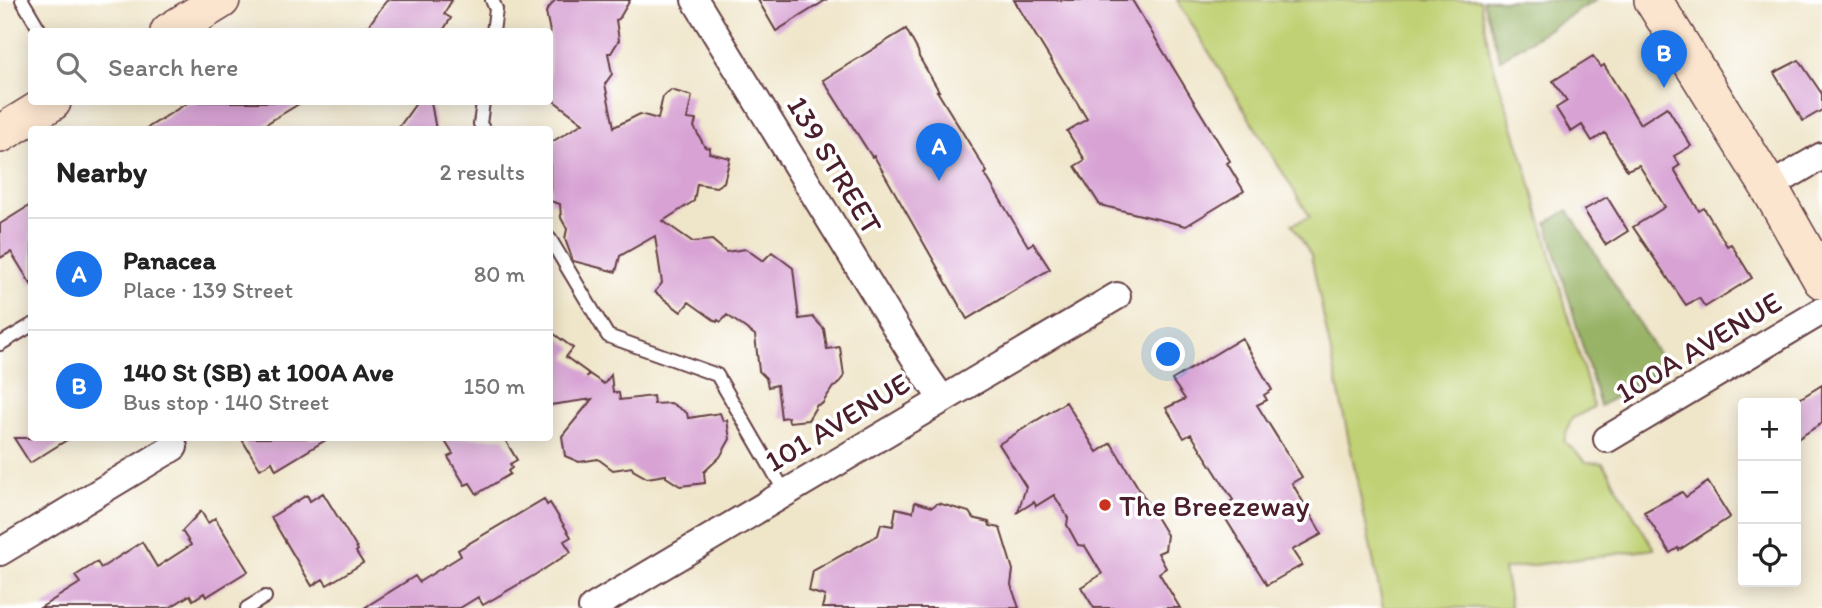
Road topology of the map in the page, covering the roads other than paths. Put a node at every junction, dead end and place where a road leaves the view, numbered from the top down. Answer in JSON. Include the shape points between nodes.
{"nodes":[{"id":1,"x":22,"y":0,"type":"edge"},
{"id":2,"x":221,"y":0,"type":"edge"},
{"id":3,"x":492,"y":0,"type":"edge"},
{"id":4,"x":695,"y":0,"type":"edge"},
{"id":5,"x":1653,"y":0,"type":"edge"},
{"id":6,"x":39,"y":28,"type":"edge"},
{"id":7,"x":176,"y":28,"type":"edge"},
{"id":8,"x":494,"y":28,"type":"edge"},
{"id":9,"x":47,"y":105,"type":"edge"},
{"id":10,"x":483,"y":105,"type":"edge"},
{"id":11,"x":481,"y":126,"type":"edge"},
{"id":12,"x":0,"y":134,"type":"edge"},
{"id":13,"x":1822,"y":156,"type":"edge"},
{"id":14,"x":1769,"y":187,"type":"junction"},
{"id":15,"x":553,"y":244,"type":"edge"},
{"id":16,"x":1822,"y":280,"type":"edge"},
{"id":17,"x":1117,"y":296,"type":"dead end"},
{"id":18,"x":1822,"y":312,"type":"edge"},
{"id":19,"x":28,"y":327,"type":"edge"},
{"id":20,"x":0,"y":344,"type":"edge"},
{"id":21,"x":942,"y":399,"type":"junction"},
{"id":22,"x":1607,"y":439,"type":"dead end"},
{"id":23,"x":174,"y":447,"type":"dead end"},
{"id":24,"x":785,"y":492,"type":"junction"},
{"id":25,"x":0,"y":552,"type":"edge"},
{"id":26,"x":265,"y":597,"type":"dead end"},
{"id":27,"x":247,"y":608,"type":"edge"},
{"id":28,"x":592,"y":608,"type":"edge"}],
"edges":[{"from":1,"to":6,"type":"lane"},
{"from":2,"to":7,"type":"main road"},
{"from":3,"to":8,"type":"lane","via":[[496,9]]},
{"from":4,"to":21,"type":"street","name":"139 STREET"},
{"from":5,"to":14,"type":"main road"},
{"from":9,"to":12,"type":"main road"},
{"from":10,"to":11,"type":"lane"},
{"from":13,"to":14,"type":"street"},
{"from":14,"to":16,"type":"main road"},
{"from":15,"to":24,"type":"lane","via":[[608,336],[717,375]]},
{"from":17,"to":21,"type":"street","name":"101 AVENUE"},
{"from":18,"to":22,"type":"street","name":"100A AVENUE"},
{"from":19,"to":20,"type":"lane"},
{"from":21,"to":24,"type":"street","name":"101 AVENUE"},
{"from":23,"to":25,"type":"street"},
{"from":24,"to":28,"type":"street","name":"101 AVENUE"},
{"from":26,"to":27,"type":"lane"}]}
